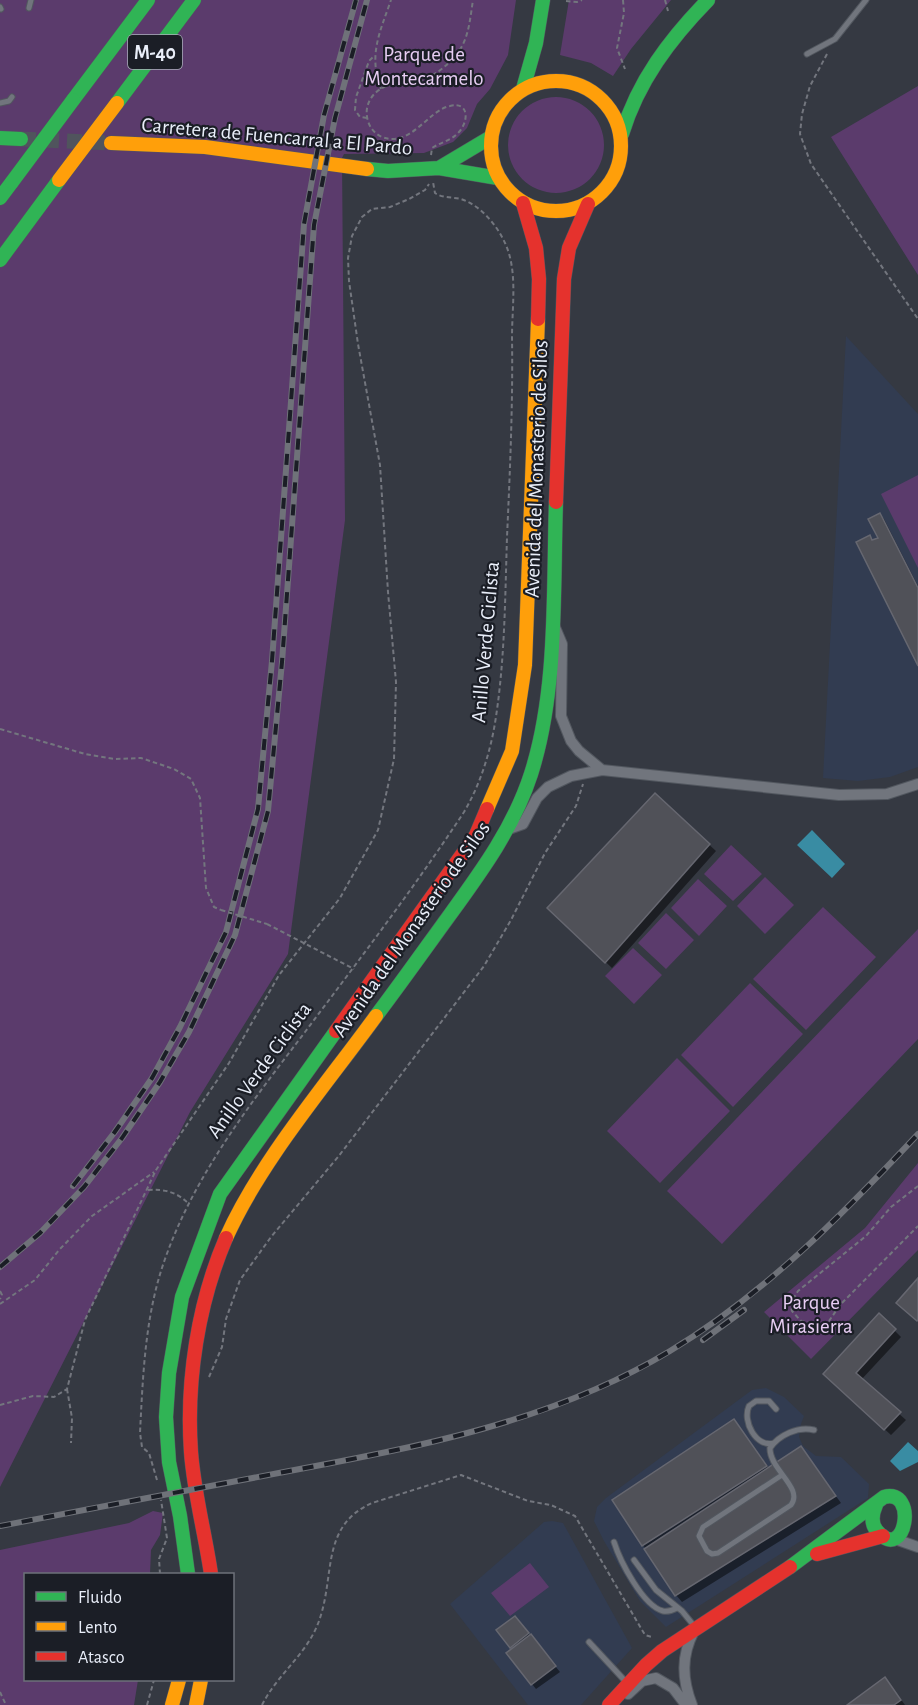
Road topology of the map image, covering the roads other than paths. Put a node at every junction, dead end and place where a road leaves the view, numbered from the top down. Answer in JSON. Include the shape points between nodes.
{"nodes":[{"id":1,"x":31,"y":0,"type":"edge"},
{"id":2,"x":148,"y":0,"type":"edge"},
{"id":3,"x":194,"y":0,"type":"edge"},
{"id":4,"x":543,"y":0,"type":"edge"},
{"id":5,"x":708,"y":0,"type":"edge"},
{"id":6,"x":866,"y":0,"type":"edge"},
{"id":7,"x":29,"y":8,"type":"dead end"},
{"id":8,"x":807,"y":54,"type":"dead end"},
{"id":9,"x":524,"y":89,"type":"junction"},
{"id":10,"x":12,"y":97,"type":"dead end"},
{"id":11,"x":0,"y":103,"type":"edge"},
{"id":12,"x":491,"y":137,"type":"junction"},
{"id":13,"x":621,"y":137,"type":"junction"},
{"id":14,"x":0,"y":138,"type":"edge"},
{"id":15,"x":21,"y":139,"type":"tunnel mouth"},
{"id":16,"x":111,"y":143,"type":"tunnel mouth"},
{"id":17,"x":434,"y":172,"type":"junction"},
{"id":18,"x":498,"y":178,"type":"junction"},
{"id":19,"x":0,"y":198,"type":"edge"},
{"id":20,"x":523,"y":203,"type":"junction"},
{"id":21,"x":588,"y":204,"type":"junction"},
{"id":22,"x":0,"y":260,"type":"edge"},
{"id":23,"x":552,"y":622,"type":"junction"},
{"id":24,"x":602,"y":770,"type":"junction"},
{"id":25,"x":918,"y":784,"type":"edge"},
{"id":26,"x":506,"y":831,"type":"junction"},
{"id":27,"x":776,"y":1408,"type":"dead end"},
{"id":28,"x":814,"y":1430,"type":"dead end"},
{"id":29,"x":760,"y":1442,"type":"junction"},
{"id":30,"x":774,"y":1443,"type":"junction"},
{"id":31,"x":772,"y":1461,"type":"junction"},
{"id":32,"x":782,"y":1475,"type":"junction"},
{"id":33,"x":876,"y":1505,"type":"junction"},
{"id":34,"x":917,"y":1509,"type":"edge"},
{"id":35,"x":889,"y":1537,"type":"junction"},
{"id":36,"x":614,"y":1542,"type":"dead end"},
{"id":37,"x":918,"y":1547,"type":"edge"},
{"id":38,"x":803,"y":1559,"type":"junction"},
{"id":39,"x":634,"y":1560,"type":"dead end"},
{"id":40,"x":188,"y":1573,"type":"edge"},
{"id":41,"x":211,"y":1573,"type":"edge"},
{"id":42,"x":677,"y":1608,"type":"junction"},
{"id":43,"x":696,"y":1628,"type":"junction"},
{"id":44,"x":589,"y":1642,"type":"dead end"},
{"id":45,"x":179,"y":1681,"type":"edge"},
{"id":46,"x":201,"y":1681,"type":"edge"},
{"id":47,"x":628,"y":1684,"type":"junction"},
{"id":48,"x":172,"y":1705,"type":"edge"},
{"id":49,"x":196,"y":1705,"type":"edge"},
{"id":50,"x":609,"y":1705,"type":"edge"},
{"id":51,"x":618,"y":1705,"type":"edge"},
{"id":52,"x":686,"y":1705,"type":"edge"},
{"id":53,"x":692,"y":1705,"type":"edge"}],
"edges":[{"from":1,"to":7,"type":"lane"},
{"from":2,"to":19,"type":"main road","number":"M-40","bridge":true},
{"from":3,"to":22,"type":"main road","number":"M-40","bridge":true},
{"from":4,"to":9,"type":"main road"},
{"from":5,"to":13,"type":"main road","via":[[661,55],[626,115]]},
{"from":6,"to":8,"type":"lane","via":[[835,39]]},
{"from":9,"to":12,"type":"main road","via":[[502,109]]},
{"from":9,"to":13,"type":"main road","via":[[545,81],[567,81],[588,88],[605,102]]},
{"from":10,"to":11,"type":"lane"},
{"from":12,"to":17,"type":"main road","name":"Carretera de Fuencarral a El Pardo"},
{"from":12,"to":18,"type":"main road","via":[[491,158]]},
{"from":13,"to":21,"type":"main road","via":[[618,168],[606,188]]},
{"from":14,"to":15,"type":"main road"},
{"from":16,"to":17,"type":"main road","name":"Carretera de Fuencarral a El Pardo","via":[[206,147],[388,171]]},
{"from":17,"to":18,"type":"main road","name":"Carretera de Fuencarral a El Pardo"},
{"from":18,"to":20,"type":"main road"},
{"from":20,"to":21,"type":"main road","via":[[544,211],[566,211]]},
{"from":20,"to":40,"type":"main road","name":"Avenida del Monasterio de Silos","via":[[536,248],[539,279],[525,665],[512,751],[476,835],[219,1194],[182,1297],[169,1373],[169,1462]]},
{"from":21,"to":23,"type":"main road","name":"Avenida del Monasterio de Silos","via":[[569,248],[564,279]]},
{"from":23,"to":24,"type":"street","via":[[562,644],[561,716],[571,741]]},
{"from":23,"to":26,"type":"main road","name":"Avenida del Monasterio de Silos","via":[[550,686],[537,750]]},
{"from":24,"to":25,"type":"street","via":[[839,795],[887,794]]},
{"from":24,"to":26,"type":"street","via":[[571,776],[548,787],[523,824]]},
{"from":26,"to":41,"type":"main road","name":"Avenida del Monasterio de Silos","via":[[477,877],[268,1164],[233,1223],[198,1334],[191,1401],[193,1474]]},
{"from":27,"to":29,"type":"lane","via":[[769,1401],[760,1400],[747,1410],[747,1420]]},
{"from":28,"to":30,"type":"lane","via":[[798,1429]]},
{"from":29,"to":30,"type":"lane"},
{"from":29,"to":31,"type":"lane"},
{"from":30,"to":31,"type":"lane"},
{"from":31,"to":32,"type":"lane"},
{"from":32,"to":32,"type":"lane","via":[[703,1527],[699,1536],[707,1551],[718,1553],[790,1505],[792,1489]]},
{"from":33,"to":34,"type":"main road","via":[[884,1497],[902,1494]]},
{"from":33,"to":35,"type":"main road","via":[[872,1518],[877,1531]]},
{"from":33,"to":38,"type":"main road"},
{"from":34,"to":35,"type":"main road","via":[[912,1530],[902,1538]]},
{"from":35,"to":37,"type":"street"},
{"from":35,"to":38,"type":"main road"},
{"from":36,"to":42,"type":"lane","via":[[629,1576],[649,1603],[662,1611]]},
{"from":38,"to":43,"type":"main road"},
{"from":39,"to":42,"type":"lane","via":[[656,1590]]},
{"from":42,"to":43,"type":"lane"},
{"from":43,"to":47,"type":"main road","via":[[657,1655]]},
{"from":43,"to":53,"type":"street","via":[[688,1643],[684,1666]]},
{"from":44,"to":47,"type":"lane"},
{"from":45,"to":48,"type":"main road"},
{"from":46,"to":49,"type":"main road"},
{"from":47,"to":50,"type":"main road"},
{"from":51,"to":52,"type":"street","via":[[652,1677],[673,1688]]}]}
